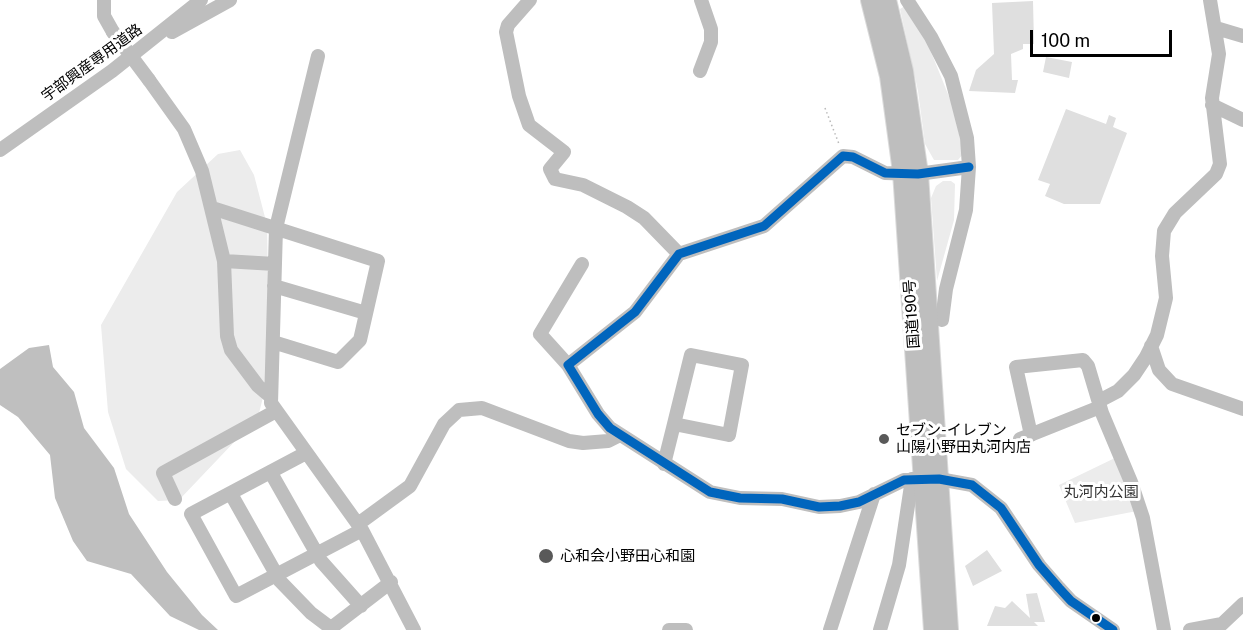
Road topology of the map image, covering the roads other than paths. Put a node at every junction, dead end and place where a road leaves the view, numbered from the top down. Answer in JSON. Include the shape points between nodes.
{"nodes":[{"id":1,"x":104,"y":0,"type":"edge"},
{"id":2,"x":201,"y":0,"type":"edge"},
{"id":3,"x":230,"y":0,"type":"edge"},
{"id":4,"x":530,"y":0,"type":"edge"},
{"id":5,"x":701,"y":0,"type":"edge"},
{"id":6,"x":873,"y":0,"type":"edge"},
{"id":7,"x":886,"y":0,"type":"edge"},
{"id":8,"x":908,"y":0,"type":"edge"},
{"id":9,"x":1210,"y":0,"type":"edge"},
{"id":10,"x":1216,"y":28,"type":"junction"},
{"id":11,"x":1243,"y":36,"type":"edge"},
{"id":12,"x":143,"y":48,"type":"junction"},
{"id":13,"x":318,"y":56,"type":"dead end"},
{"id":14,"x":700,"y":71,"type":"dead end"},
{"id":15,"x":1212,"y":105,"type":"junction"},
{"id":16,"x":1243,"y":120,"type":"edge"},
{"id":17,"x":0,"y":150,"type":"edge"},
{"id":18,"x":969,"y":167,"type":"junction"},
{"id":19,"x":910,"y":173,"type":"junction"},
{"id":20,"x":212,"y":208,"type":"junction"},
{"id":21,"x":276,"y":228,"type":"junction"},
{"id":22,"x":679,"y":254,"type":"junction"},
{"id":23,"x":224,"y":261,"type":"junction"},
{"id":24,"x":275,"y":264,"type":"junction"},
{"id":25,"x":582,"y":264,"type":"dead end"},
{"id":26,"x":274,"y":286,"type":"junction"},
{"id":27,"x":366,"y":313,"type":"junction"},
{"id":28,"x":942,"y":320,"type":"dead end"},
{"id":29,"x":273,"y":342,"type":"junction"},
{"id":30,"x":1151,"y":346,"type":"junction"},
{"id":31,"x":568,"y":365,"type":"junction"},
{"id":32,"x":271,"y":396,"type":"junction"},
{"id":33,"x":1100,"y":404,"type":"junction"},
{"id":34,"x":1243,"y":409,"type":"edge"},
{"id":35,"x":276,"y":411,"type":"junction"},
{"id":36,"x":674,"y":424,"type":"junction"},
{"id":37,"x":620,"y":435,"type":"junction"},
{"id":38,"x":306,"y":453,"type":"junction"},
{"id":39,"x":664,"y":464,"type":"junction"},
{"id":40,"x":271,"y":473,"type":"junction"},
{"id":41,"x":925,"y":479,"type":"junction"},
{"id":42,"x":231,"y":494,"type":"junction"},
{"id":43,"x":874,"y":494,"type":"junction"},
{"id":44,"x":175,"y":499,"type":"dead end"},
{"id":45,"x":360,"y":527,"type":"junction"},
{"id":46,"x":317,"y":555,"type":"junction"},
{"id":47,"x":276,"y":575,"type":"junction"},
{"id":48,"x":391,"y":582,"type":"junction"},
{"id":49,"x":1243,"y":604,"type":"edge"},
{"id":50,"x":361,"y":606,"type":"junction"},
{"id":51,"x":414,"y":630,"type":"edge"},
{"id":52,"x":669,"y":630,"type":"edge"},
{"id":53,"x":686,"y":630,"type":"edge"},
{"id":54,"x":830,"y":630,"type":"edge"},
{"id":55,"x":880,"y":630,"type":"edge"},
{"id":56,"x":934,"y":630,"type":"edge"},
{"id":57,"x":948,"y":630,"type":"edge"},
{"id":58,"x":1113,"y":630,"type":"edge"},
{"id":59,"x":1164,"y":630,"type":"edge"},
{"id":60,"x":1190,"y":630,"type":"edge"}],
"edges":[{"from":1,"to":20,"type":"street","bridge":true,"via":[[104,16],[113,32],[184,129]]},
{"from":2,"to":12,"type":"street","name":"宇部興産専用道路"},
{"from":3,"to":12,"type":"street"},
{"from":4,"to":22,"type":"street","via":[[507,32],[519,96],[529,124],[564,152],[550,169],[555,179],[583,185],[627,207],[644,218]]},
{"from":5,"to":14,"type":"street","via":[[711,29],[711,42]]},
{"from":6,"to":19,"type":"highway","name":"国道190号"},
{"from":7,"to":19,"type":"highway","name":"国道190号","via":[[903,71]]},
{"from":8,"to":18,"type":"street","via":[[951,76],[967,138]]},
{"from":9,"to":10,"type":"street"},
{"from":10,"to":11,"type":"street"},
{"from":10,"to":15,"type":"street","via":[[1219,54],[1212,81]]},
{"from":12,"to":17,"type":"street","name":"宇部興産専用道路"},
{"from":13,"to":21,"type":"street"},
{"from":15,"to":16,"type":"street"},
{"from":15,"to":30,"type":"street","via":[[1220,164],[1215,174],[1175,213],[1164,231],[1166,298]]},
{"from":18,"to":19,"type":"street"},
{"from":18,"to":28,"type":"street","via":[[966,210]]},
{"from":19,"to":22,"type":"street","via":[[885,173],[843,156],[764,226]]},
{"from":19,"to":41,"type":"highway","name":"国道190号"},
{"from":20,"to":21,"type":"street"},
{"from":20,"to":23,"type":"street"},
{"from":21,"to":24,"type":"street"},
{"from":21,"to":27,"type":"street","via":[[378,261]]},
{"from":22,"to":31,"type":"street","via":[[635,312]]},
{"from":23,"to":24,"type":"street"},
{"from":23,"to":32,"type":"street","via":[[227,336],[238,359],[258,386]]},
{"from":24,"to":26,"type":"street"},
{"from":25,"to":31,"type":"street","via":[[540,334]]},
{"from":26,"to":27,"type":"street"},
{"from":26,"to":29,"type":"street"},
{"from":27,"to":29,"type":"street","via":[[360,340],[338,362]]},
{"from":29,"to":32,"type":"street"},
{"from":30,"to":33,"type":"street","via":[[1134,375]]},
{"from":30,"to":34,"type":"street","via":[[1159,370],[1172,384]]},
{"from":31,"to":37,"type":"street","via":[[598,414]]},
{"from":32,"to":35,"type":"street"},
{"from":33,"to":33,"type":"street","via":[[1083,360],[1016,367],[1026,437]]},
{"from":33,"to":59,"type":"street","via":[[1143,518]]},
{"from":35,"to":38,"type":"street"},
{"from":35,"to":44,"type":"street","via":[[163,473]]},
{"from":36,"to":36,"type":"street","via":[[729,435],[742,365],[691,355]]},
{"from":36,"to":39,"type":"street"},
{"from":37,"to":39,"type":"street"},
{"from":37,"to":45,"type":"street","via":[[608,441],[569,441],[482,408],[459,410],[444,424],[410,486]]},
{"from":38,"to":40,"type":"street"},
{"from":38,"to":45,"type":"street"},
{"from":39,"to":43,"type":"street","via":[[710,492],[740,498],[761,496],[819,507],[859,502]]},
{"from":40,"to":42,"type":"street"},
{"from":40,"to":46,"type":"street"},
{"from":41,"to":43,"type":"street","via":[[894,483]]},
{"from":41,"to":55,"type":"street"},
{"from":41,"to":56,"type":"highway","name":"国道190号"},
{"from":41,"to":57,"type":"highway","name":"国道190号"},
{"from":41,"to":58,"type":"street","via":[[972,485],[992,499],[1049,578],[1071,601]]},
{"from":42,"to":47,"type":"street"},
{"from":42,"to":47,"type":"street","via":[[191,514],[230,586],[236,596]]},
{"from":43,"to":54,"type":"street"},
{"from":45,"to":46,"type":"street"},
{"from":45,"to":48,"type":"street"},
{"from":46,"to":47,"type":"street"},
{"from":46,"to":50,"type":"street"},
{"from":47,"to":50,"type":"street","via":[[311,613],[331,628]]},
{"from":48,"to":50,"type":"street"},
{"from":48,"to":51,"type":"street"},
{"from":49,"to":60,"type":"street","via":[[1222,624]]},
{"from":52,"to":53,"type":"street"}]}
